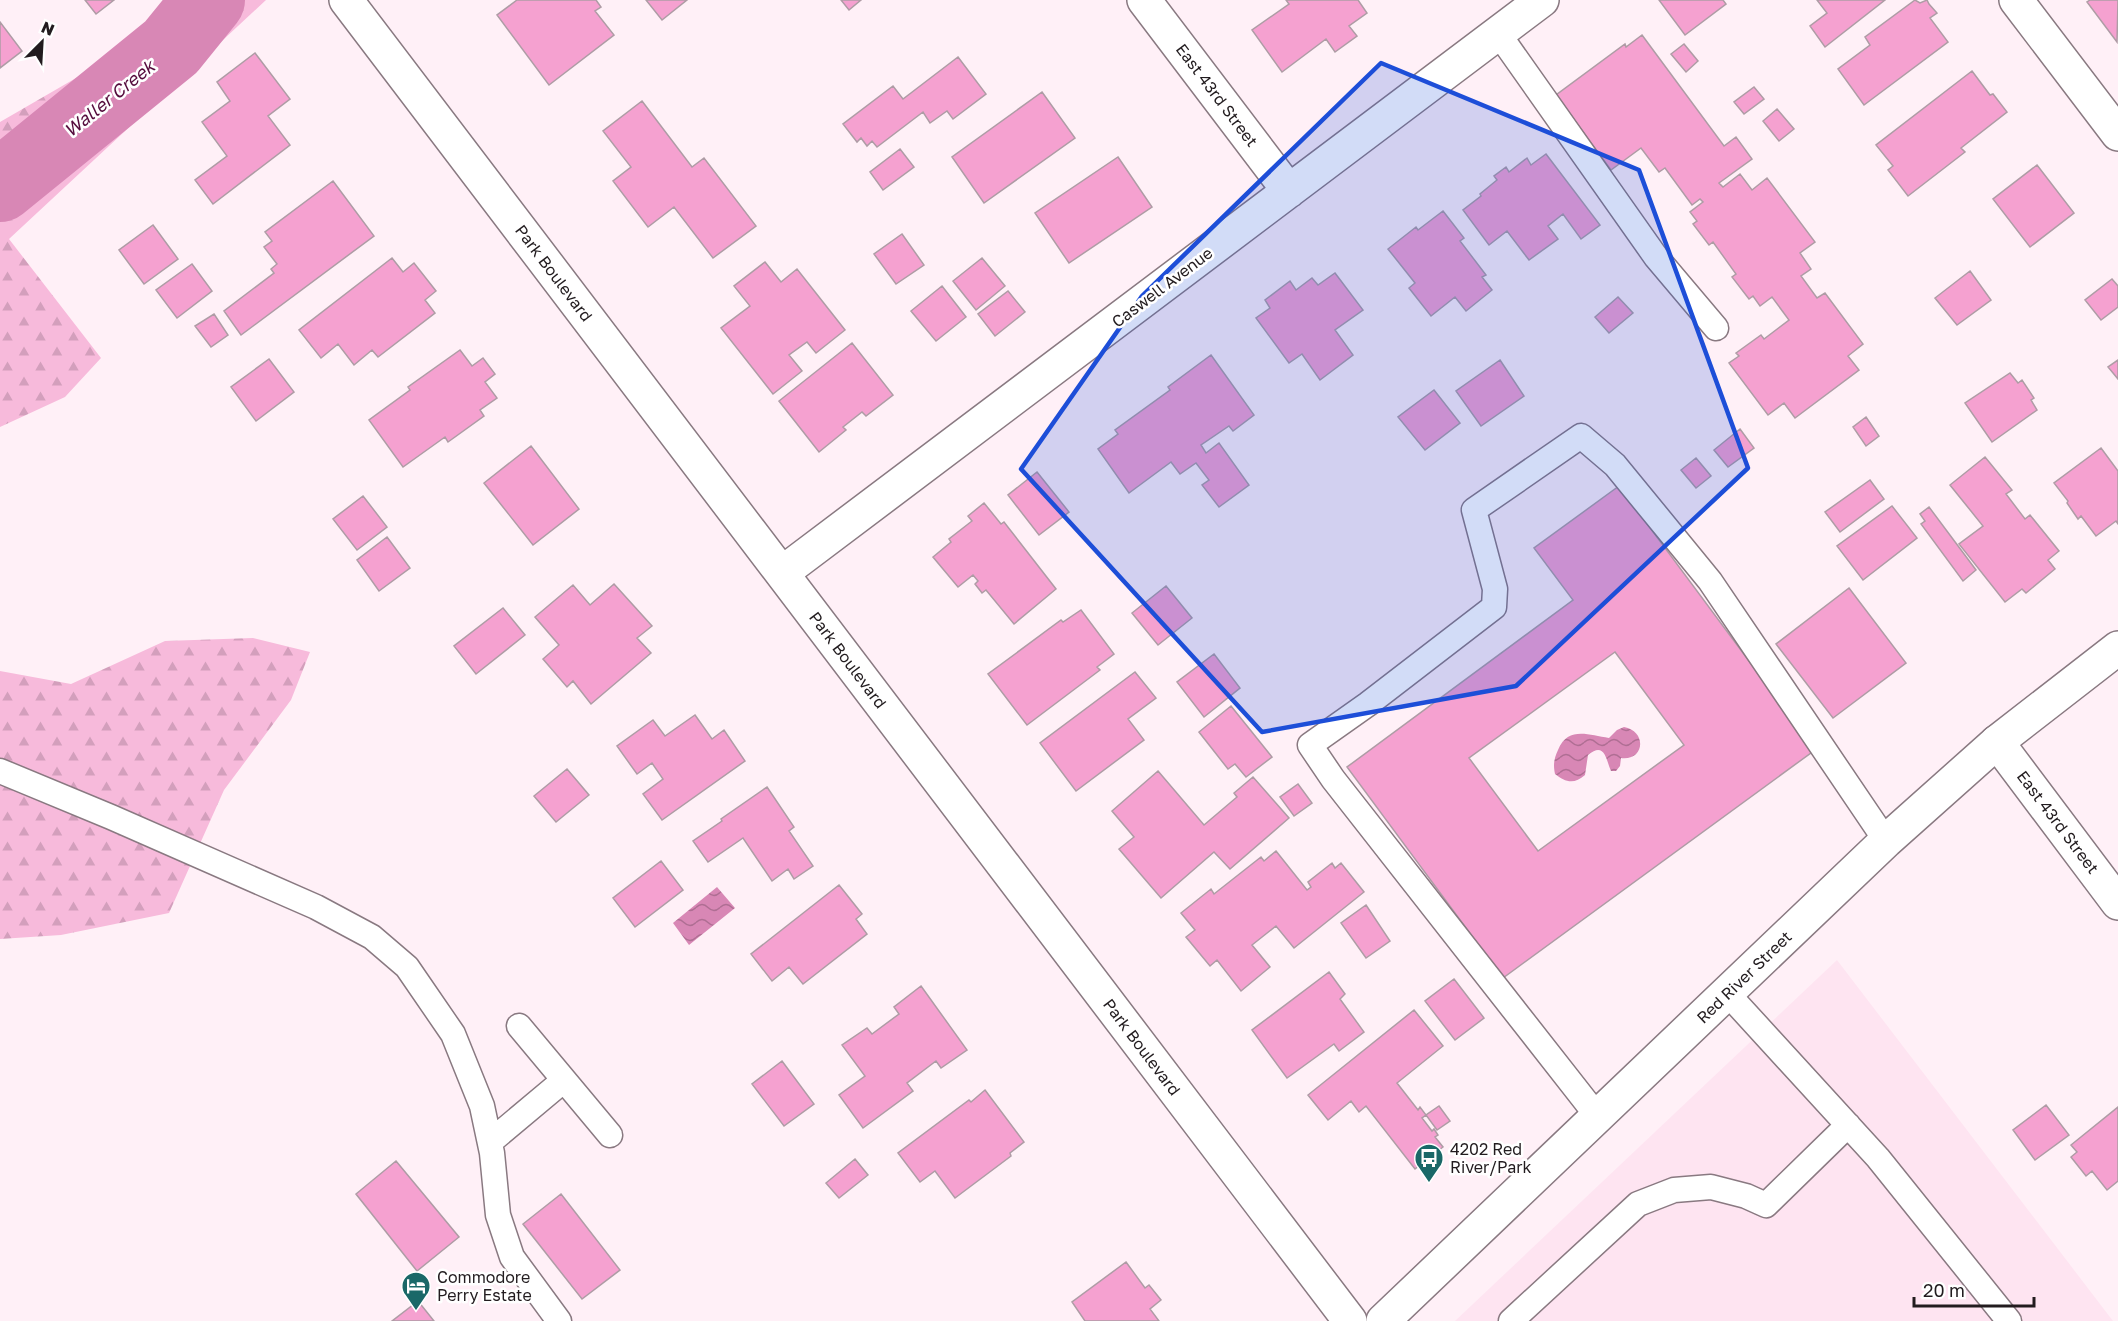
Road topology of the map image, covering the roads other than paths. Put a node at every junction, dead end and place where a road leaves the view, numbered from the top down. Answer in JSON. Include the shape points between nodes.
{"nodes":[{"id":1,"x":346,"y":0,"type":"edge"},
{"id":2,"x":1144,"y":0,"type":"edge"},
{"id":3,"x":1542,"y":0,"type":"edge"},
{"id":4,"x":2016,"y":0,"type":"edge"},
{"id":5,"x":1498,"y":33,"type":"junction"},
{"id":6,"x":2118,"y":134,"type":"edge"},
{"id":7,"x":1289,"y":191,"type":"junction"},
{"id":8,"x":1716,"y":328,"type":"dead end"},
{"id":9,"x":782,"y":573,"type":"junction"},
{"id":10,"x":2118,"y":648,"type":"edge"},
{"id":11,"x":1997,"y":742,"type":"junction"},
{"id":12,"x":0,"y":771,"type":"edge"},
{"id":13,"x":1886,"y":841,"type":"junction"},
{"id":14,"x":2118,"y":903,"type":"edge"},
{"id":15,"x":1727,"y":993,"type":"junction"},
{"id":16,"x":519,"y":1026,"type":"dead end"},
{"id":17,"x":564,"y":1080,"type":"junction"},
{"id":18,"x":1598,"y":1117,"type":"junction"},
{"id":19,"x":1848,"y":1125,"type":"junction"},
{"id":20,"x":610,"y":1135,"type":"dead end"},
{"id":21,"x":490,"y":1142,"type":"junction"},
{"id":22,"x":558,"y":1321,"type":"edge"},
{"id":23,"x":1350,"y":1321,"type":"edge"},
{"id":24,"x":1383,"y":1321,"type":"edge"},
{"id":25,"x":1511,"y":1321,"type":"edge"},
{"id":26,"x":2009,"y":1321,"type":"edge"}],
"edges":[{"from":1,"to":9,"type":"street","name":"Park Boulevard"},
{"from":2,"to":7,"type":"street","name":"East 43rd Street"},
{"from":3,"to":5,"type":"street","name":"Caswell Avenue"},
{"from":4,"to":6,"type":"street"},
{"from":5,"to":7,"type":"street","name":"Caswell Avenue"},
{"from":5,"to":8,"type":"lane","via":[[1656,257]]},
{"from":7,"to":9,"type":"street","name":"Caswell Avenue"},
{"from":9,"to":23,"type":"street","name":"Park Boulevard"},
{"from":10,"to":11,"type":"street","name":"Red River Street"},
{"from":11,"to":13,"type":"street","name":"Red River Street"},
{"from":11,"to":14,"type":"street","name":"East 43rd Street"},
{"from":12,"to":21,"type":"lane","via":[[316,907],[372,937],[407,967],[453,1034],[482,1106]]},
{"from":13,"to":15,"type":"street","name":"Red River Street"},
{"from":13,"to":18,"type":"lane","via":[[1710,581],[1615,465],[1581,436],[1474,510],[1495,589],[1494,606],[1310,745]]},
{"from":15,"to":18,"type":"street","name":"Red River Street"},
{"from":15,"to":19,"type":"lane"},
{"from":16,"to":17,"type":"lane"},
{"from":17,"to":20,"type":"lane"},
{"from":17,"to":21,"type":"lane"},
{"from":18,"to":24,"type":"street","name":"Red River Street"},
{"from":19,"to":25,"type":"lane","via":[[1766,1205],[1711,1187],[1674,1190],[1638,1204]]},
{"from":19,"to":26,"type":"lane"},
{"from":21,"to":22,"type":"lane","via":[[498,1215],[512,1257]]}]}
